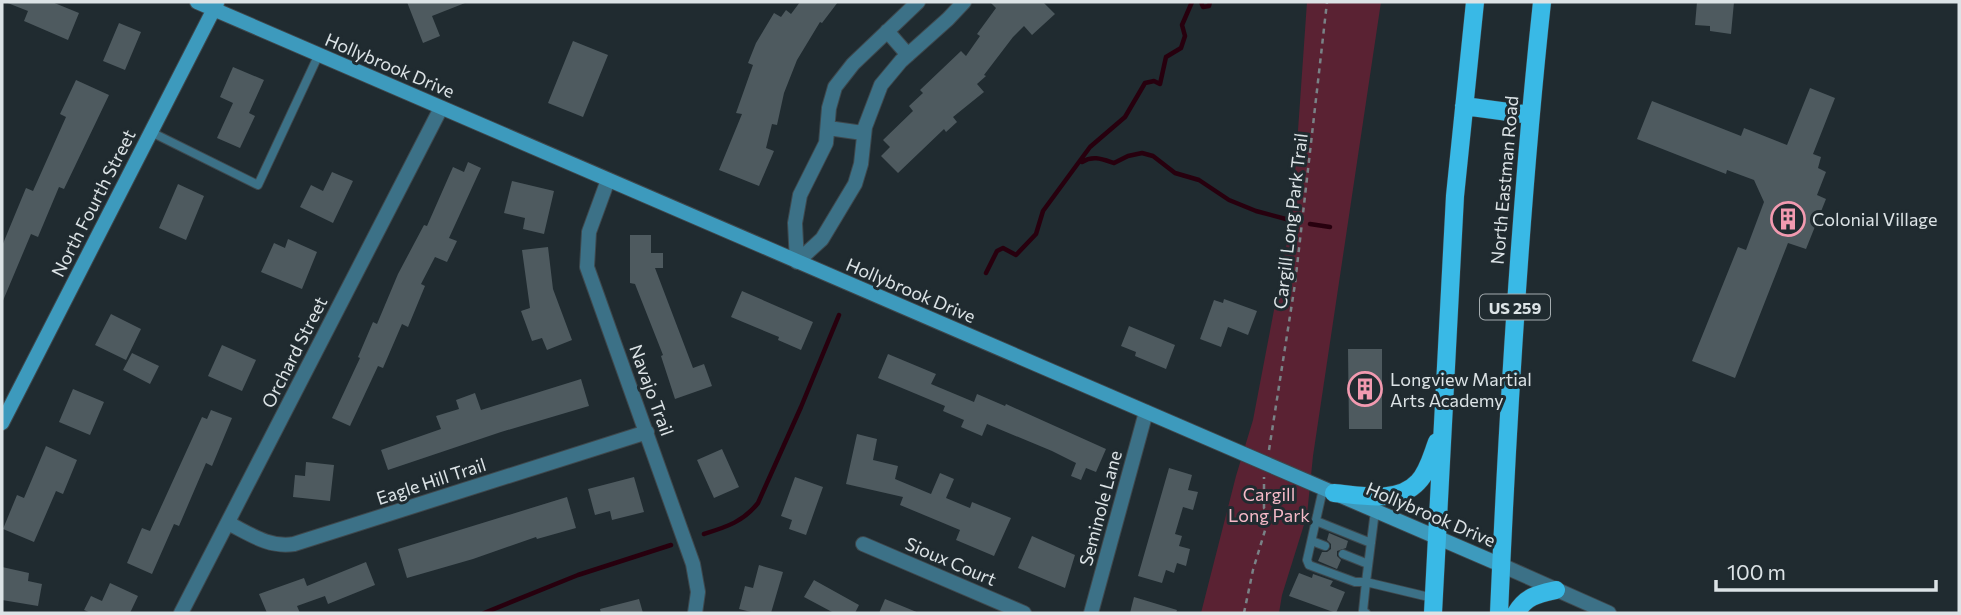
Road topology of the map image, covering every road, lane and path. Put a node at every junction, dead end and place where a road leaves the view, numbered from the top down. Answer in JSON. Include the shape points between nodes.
{"nodes":[{"id":1,"x":197,"y":2,"type":"edge"},
{"id":2,"x":918,"y":2,"type":"edge"},
{"id":3,"x":964,"y":2,"type":"edge"},
{"id":4,"x":1327,"y":2,"type":"edge"},
{"id":5,"x":1475,"y":2,"type":"edge"},
{"id":6,"x":1542,"y":2,"type":"edge"},
{"id":7,"x":216,"y":5,"type":"edge"},
{"id":8,"x":887,"y":32,"type":"junction"},
{"id":9,"x":318,"y":54,"type":"junction"},
{"id":10,"x":908,"y":55,"type":"junction"},
{"id":11,"x":1464,"y":106,"type":"junction"},
{"id":12,"x":441,"y":107,"type":"junction"},
{"id":13,"x":1530,"y":115,"type":"junction"},
{"id":14,"x":828,"y":128,"type":"junction"},
{"id":15,"x":151,"y":132,"type":"junction"},
{"id":16,"x":863,"y":133,"type":"junction"},
{"id":17,"x":608,"y":180,"type":"junction"},
{"id":18,"x":797,"y":262,"type":"junction"},
{"id":19,"x":1146,"y":412,"type":"junction"},
{"id":20,"x":2,"y":423,"type":"edge"},
{"id":21,"x":647,"y":432,"type":"junction"},
{"id":22,"x":1442,"y":433,"type":"junction"},
{"id":23,"x":1270,"y":443,"type":"dead end"},
{"id":24,"x":1263,"y":484,"type":"dead end"},
{"id":25,"x":1329,"y":491,"type":"junction"},
{"id":26,"x":1375,"y":511,"type":"junction"},
{"id":27,"x":1316,"y":521,"type":"junction"},
{"id":28,"x":228,"y":523,"type":"junction"},
{"id":29,"x":1437,"y":537,"type":"junction"},
{"id":30,"x":1312,"y":541,"type":"junction"},
{"id":31,"x":1370,"y":543,"type":"junction"},
{"id":32,"x":863,"y":544,"type":"dead end"},
{"id":33,"x":1325,"y":546,"type":"dead end"},
{"id":34,"x":1343,"y":554,"type":"dead end"},
{"id":35,"x":1367,"y":564,"type":"junction"},
{"id":36,"x":1501,"y":565,"type":"junction"},
{"id":37,"x":1366,"y":582,"type":"junction"},
{"id":38,"x":1556,"y":590,"type":"junction"},
{"id":39,"x":1433,"y":606,"type":"edge"},
{"id":40,"x":181,"y":613,"type":"edge"},
{"id":41,"x":695,"y":613,"type":"edge"},
{"id":42,"x":1024,"y":613,"type":"edge"},
{"id":43,"x":1091,"y":613,"type":"edge"},
{"id":44,"x":1244,"y":613,"type":"edge"},
{"id":45,"x":1366,"y":613,"type":"edge"},
{"id":46,"x":1499,"y":613,"type":"edge"},
{"id":47,"x":1516,"y":613,"type":"edge"},
{"id":48,"x":1609,"y":613,"type":"edge"}],
"edges":[{"from":1,"to":7,"type":"main road","name":"Hollybrook Drive"},
{"from":2,"to":8,"type":"street"},
{"from":3,"to":10,"type":"street"},
{"from":4,"to":23,"type":"path","name":"Cargill Long Park Trail","via":[[1295,284]]},
{"from":5,"to":11,"type":"main road"},
{"from":6,"to":13,"type":"main road","name":"North Eastman Road","number":"US 259"},
{"from":7,"to":9,"type":"main road","name":"Hollybrook Drive"},
{"from":7,"to":15,"type":"main road","name":"North Fourth Street"},
{"from":8,"to":10,"type":"street"},
{"from":8,"to":14,"type":"street","via":[[839,80],[832,93]]},
{"from":9,"to":12,"type":"main road","name":"Hollybrook Drive"},
{"from":9,"to":15,"type":"lane","via":[[258,185]]},
{"from":10,"to":16,"type":"street","via":[[877,92]]},
{"from":11,"to":13,"type":"main road"},
{"from":11,"to":22,"type":"main road"},
{"from":12,"to":17,"type":"main road","name":"Hollybrook Drive"},
{"from":12,"to":28,"type":"street","name":"Orchard Street"},
{"from":13,"to":36,"type":"main road","name":"North Eastman Road","number":"US 259"},
{"from":14,"to":16,"type":"street"},
{"from":14,"to":18,"type":"street","via":[[822,155],[800,195],[795,223]]},
{"from":15,"to":20,"type":"main road","name":"North Fourth Street"},
{"from":16,"to":18,"type":"street","via":[[855,184],[822,239]]},
{"from":17,"to":18,"type":"main road","name":"Hollybrook Drive"},
{"from":17,"to":21,"type":"street","name":"Navajo Trail","via":[[589,232],[587,267]]},
{"from":18,"to":19,"type":"main road","name":"Hollybrook Drive"},
{"from":19,"to":25,"type":"main road","name":"Hollybrook Drive"},
{"from":19,"to":43,"type":"street","name":"Seminole Lane"},
{"from":21,"to":28,"type":"street","name":"Eagle Hill Trail","via":[[294,544],[268,544]]},
{"from":21,"to":41,"type":"street","name":"Navajo Trail","via":[[693,564],[698,592]]},
{"from":22,"to":25,"type":"main road","via":[[1424,473],[1411,487],[1392,496]]},
{"from":22,"to":29,"type":"main road"},
{"from":24,"to":44,"type":"path","via":[[1264,508],[1270,514]]},
{"from":25,"to":26,"type":"main road","name":"Hollybrook Drive"},
{"from":25,"to":27,"type":"lane"},
{"from":26,"to":29,"type":"main road","name":"Hollybrook Drive"},
{"from":26,"to":31,"type":"lane"},
{"from":27,"to":30,"type":"lane"},
{"from":27,"to":31,"type":"lane"},
{"from":28,"to":40,"type":"street","name":"Orchard Street"},
{"from":29,"to":36,"type":"main road","name":"Hollybrook Drive"},
{"from":29,"to":39,"type":"main road"},
{"from":30,"to":33,"type":"lane"},
{"from":30,"to":37,"type":"lane","via":[[1310,565]]},
{"from":31,"to":35,"type":"lane"},
{"from":32,"to":42,"type":"street","name":"Sioux Court"},
{"from":34,"to":35,"type":"lane"},
{"from":35,"to":37,"type":"lane"},
{"from":36,"to":38,"type":"street","name":"Hollybrook Drive"},
{"from":36,"to":46,"type":"main road","name":"North Eastman Road","number":"US 259"},
{"from":37,"to":39,"type":"lane"},
{"from":37,"to":45,"type":"lane"},
{"from":38,"to":47,"type":"main road","via":[[1533,595]]},
{"from":38,"to":48,"type":"street","name":"Hollybrook Drive"}]}
